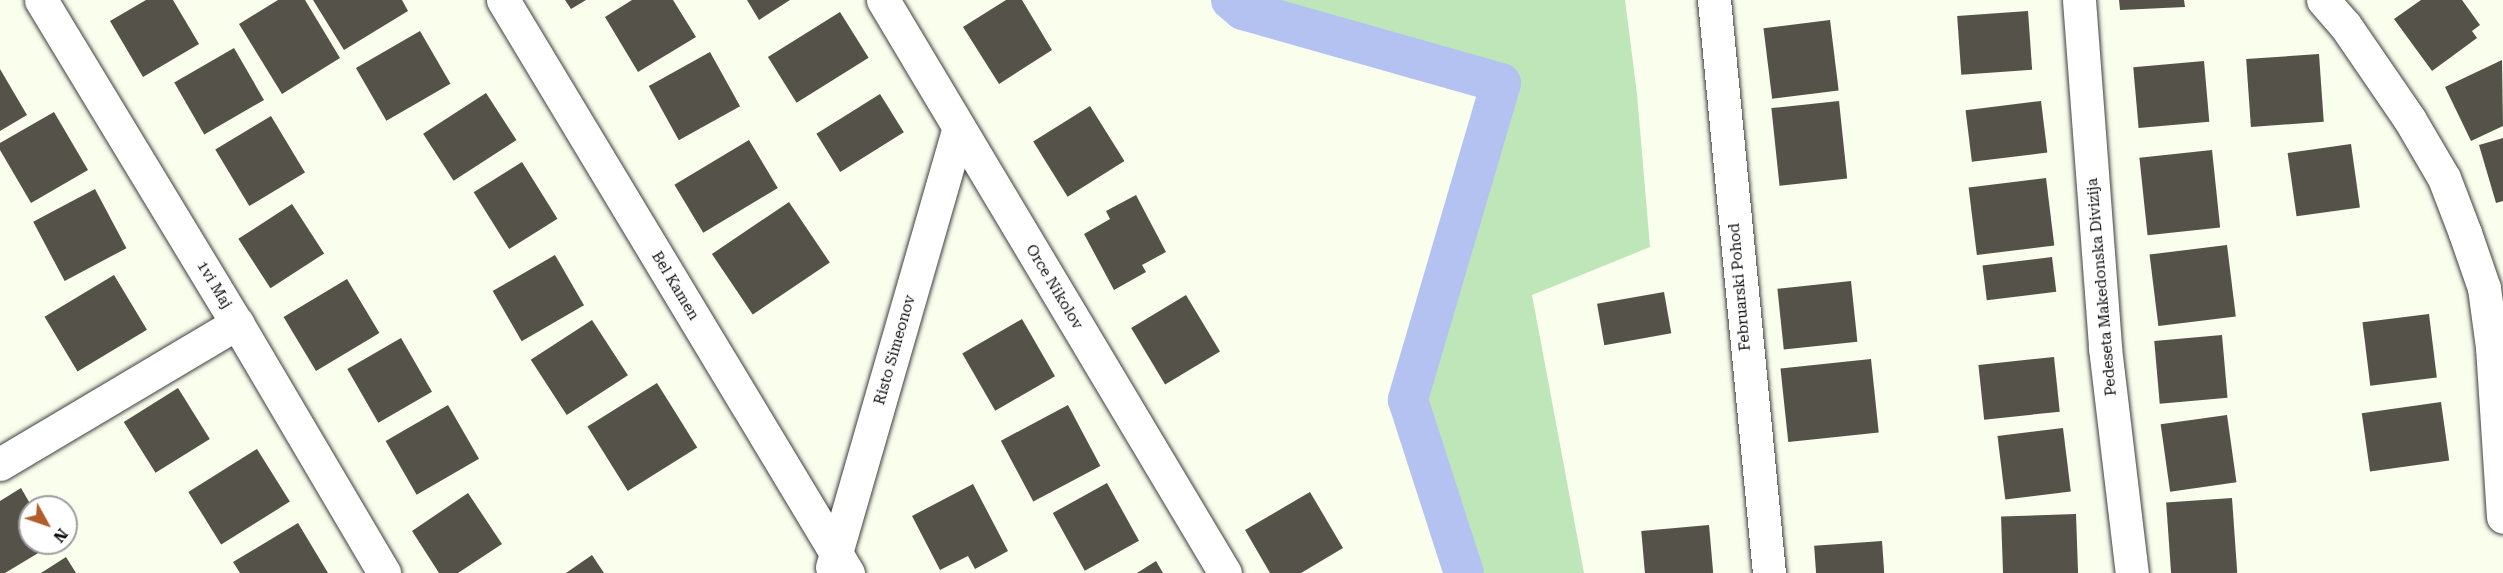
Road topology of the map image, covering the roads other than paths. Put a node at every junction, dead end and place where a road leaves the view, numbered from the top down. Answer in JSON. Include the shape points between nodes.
{"nodes":[{"id":1,"x":41,"y":0,"type":"edge"},
{"id":2,"x":503,"y":0,"type":"edge"},
{"id":3,"x":883,"y":0,"type":"edge"},
{"id":4,"x":1714,"y":0,"type":"edge"},
{"id":5,"x":2079,"y":0,"type":"edge"},
{"id":6,"x":2323,"y":0,"type":"edge"},
{"id":7,"x":959,"y":128,"type":"junction"},
{"id":8,"x":237,"y":322,"type":"junction"},
{"id":9,"x":0,"y":464,"type":"edge"},
{"id":10,"x":2503,"y":517,"type":"edge"},
{"id":11,"x":838,"y":567,"type":"edge"},
{"id":12,"x":384,"y":573,"type":"edge"},
{"id":13,"x":1225,"y":573,"type":"edge"},
{"id":14,"x":1769,"y":573,"type":"edge"},
{"id":15,"x":2132,"y":573,"type":"edge"}],
"edges":[{"from":1,"to":8,"type":"street","name":"1vi Maj"},
{"from":2,"to":11,"type":"street","name":"Bel Kamen"},
{"from":3,"to":7,"type":"street","name":"Orce Nikolov"},
{"from":4,"to":14,"type":"street","name":"Februarski Pohod"},
{"from":5,"to":15,"type":"street","name":"Pedeseta Makedonska Divizija","via":[[2105,348]]},
{"from":6,"to":10,"type":"street","via":[[2345,24],[2409,120],[2444,178],[2465,233],[2484,288],[2492,347]]},
{"from":7,"to":11,"type":"street","name":"Risto Simeonov"},
{"from":7,"to":13,"type":"street","name":"Orce Nikolov"},
{"from":8,"to":9,"type":"street"},
{"from":8,"to":12,"type":"street","name":"1vi Maj"}]}
